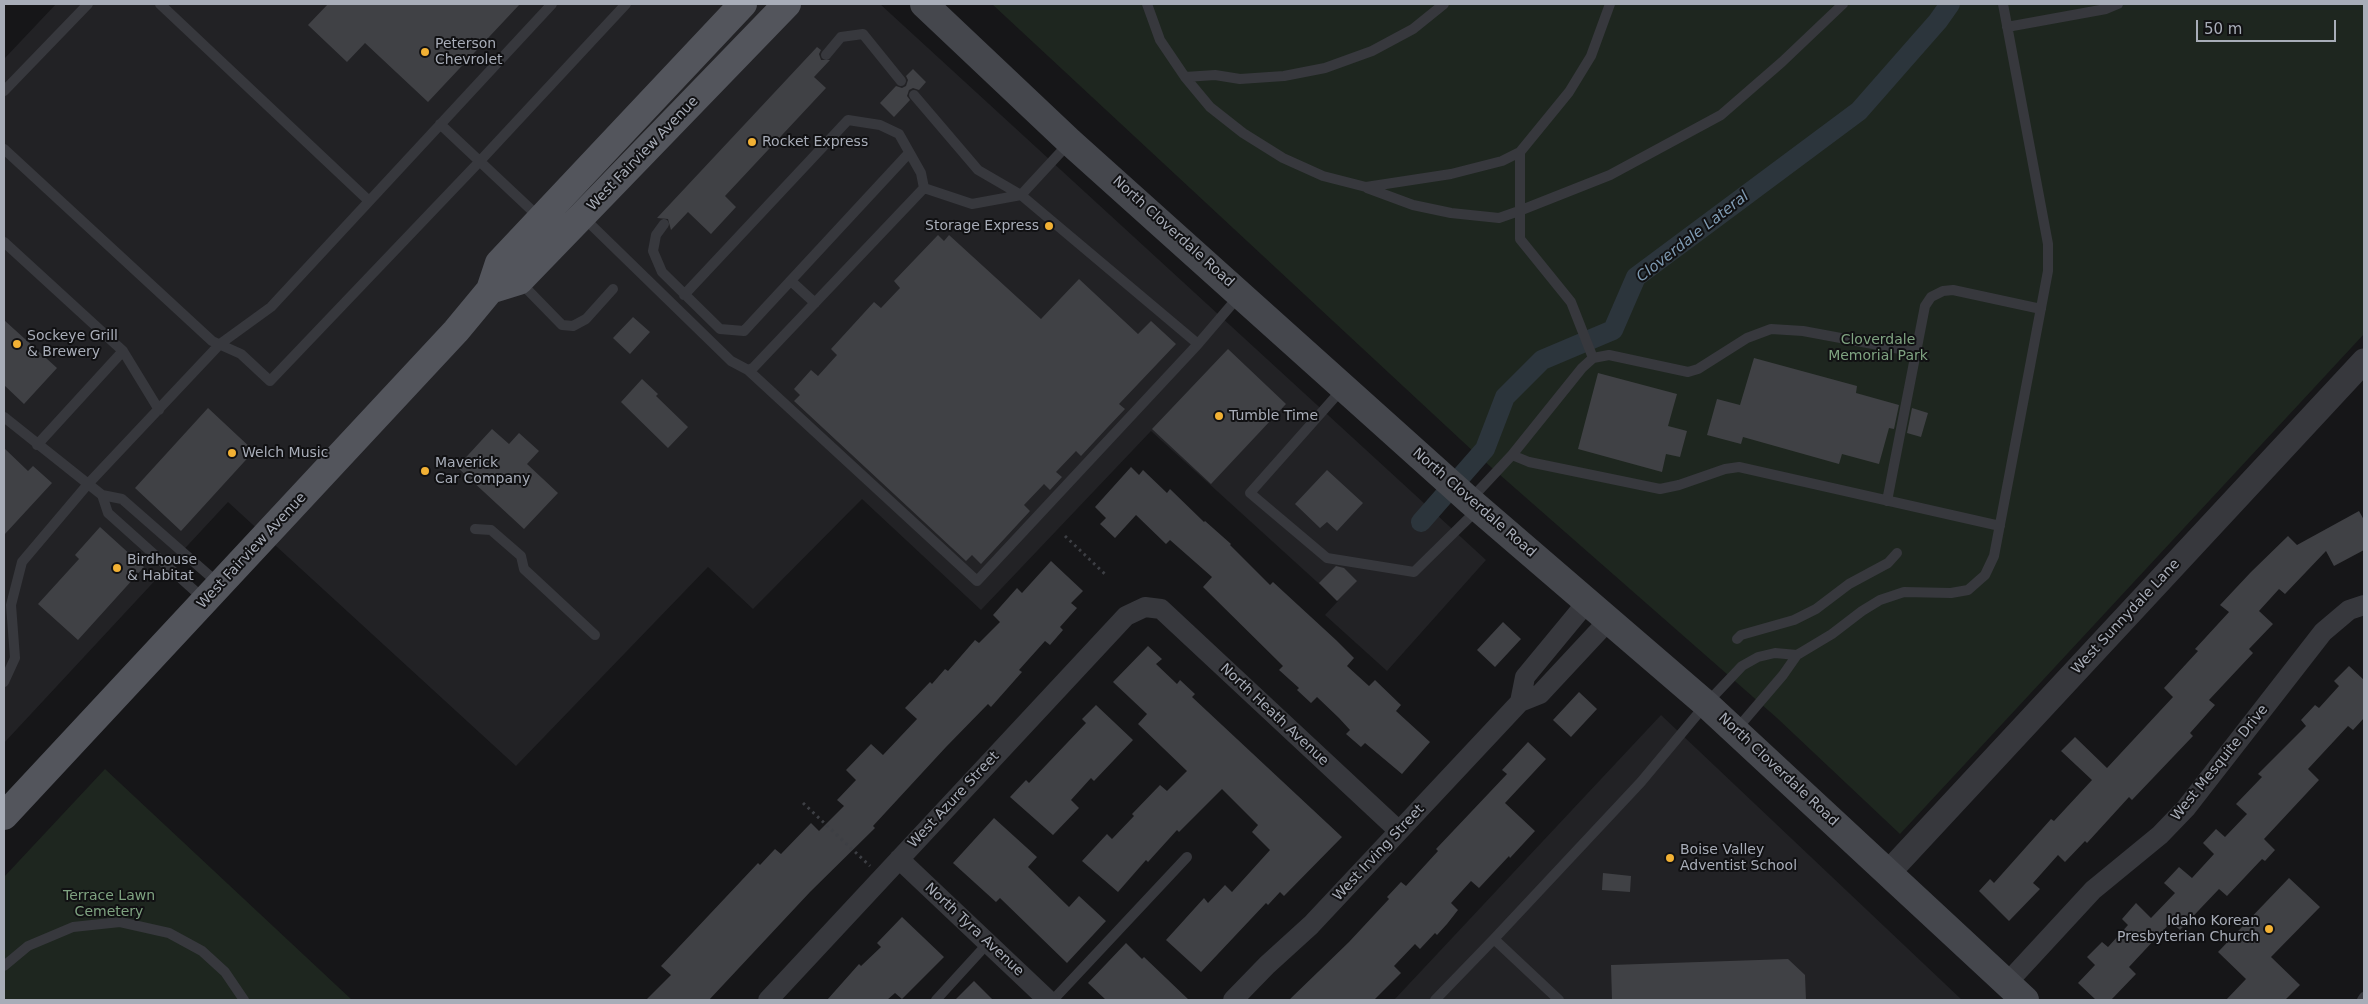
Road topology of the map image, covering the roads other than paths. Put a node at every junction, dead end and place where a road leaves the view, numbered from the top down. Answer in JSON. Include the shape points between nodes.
{"nodes":[{"id":1,"x":88,"y":4,"type":"edge"},
{"id":2,"x":160,"y":4,"type":"edge"},
{"id":3,"x":552,"y":4,"type":"edge"},
{"id":4,"x":626,"y":4,"type":"edge"},
{"id":5,"x":743,"y":4,"type":"edge"},
{"id":6,"x":787,"y":4,"type":"edge"},
{"id":7,"x":924,"y":4,"type":"edge"},
{"id":8,"x":1147,"y":4,"type":"edge"},
{"id":9,"x":1444,"y":4,"type":"edge"},
{"id":10,"x":1610,"y":4,"type":"edge"},
{"id":11,"x":1843,"y":4,"type":"edge"},
{"id":12,"x":2003,"y":4,"type":"edge"},
{"id":13,"x":2118,"y":4,"type":"edge"},
{"id":14,"x":2007,"y":27,"type":"junction"},
{"id":15,"x":826,"y":54,"type":"dead end"},
{"id":16,"x":1185,"y":77,"type":"junction"},
{"id":17,"x":901,"y":81,"type":"dead end"},
{"id":18,"x":4,"y":91,"type":"edge"},
{"id":19,"x":914,"y":96,"type":"dead end"},
{"id":20,"x":440,"y":124,"type":"junction"},
{"id":21,"x":1070,"y":142,"type":"junction"},
{"id":22,"x":4,"y":149,"type":"edge"},
{"id":23,"x":908,"y":152,"type":"junction"},
{"id":24,"x":1520,"y":152,"type":"junction"},
{"id":25,"x":480,"y":161,"type":"junction"},
{"id":26,"x":1366,"y":187,"type":"junction"},
{"id":27,"x":924,"y":188,"type":"junction"},
{"id":28,"x":1021,"y":195,"type":"junction"},
{"id":29,"x":369,"y":201,"type":"junction"},
{"id":30,"x":1519,"y":211,"type":"junction"},
{"id":31,"x":582,"y":216,"type":"junction"},
{"id":32,"x":540,"y":218,"type":"junction"},
{"id":33,"x":664,"y":224,"type":"dead end"},
{"id":34,"x":4,"y":242,"type":"edge"},
{"id":35,"x":519,"y":281,"type":"junction"},
{"id":36,"x":791,"y":281,"type":"junction"},
{"id":37,"x":613,"y":289,"type":"dead end"},
{"id":38,"x":490,"y":290,"type":"junction"},
{"id":39,"x":684,"y":294,"type":"junction"},
{"id":40,"x":1242,"y":294,"type":"junction"},
{"id":41,"x":815,"y":303,"type":"junction"},
{"id":42,"x":2041,"y":308,"type":"junction"},
{"id":43,"x":220,"y":344,"type":"junction"},
{"id":44,"x":1198,"y":344,"type":"junction"},
{"id":45,"x":124,"y":351,"type":"junction"},
{"id":46,"x":1916,"y":352,"type":"junction"},
{"id":47,"x":1593,"y":358,"type":"junction"},
{"id":48,"x":2364,"y":361,"type":"edge"},
{"id":49,"x":748,"y":370,"type":"junction"},
{"id":50,"x":1344,"y":387,"type":"junction"},
{"id":51,"x":159,"y":410,"type":"junction"},
{"id":52,"x":4,"y":417,"type":"edge"},
{"id":53,"x":37,"y":445,"type":"junction"},
{"id":54,"x":1512,"y":455,"type":"junction"},
{"id":55,"x":88,"y":484,"type":"junction"},
{"id":56,"x":102,"y":495,"type":"junction"},
{"id":57,"x":1887,"y":502,"type":"junction"},
{"id":58,"x":1474,"y":505,"type":"junction"},
{"id":59,"x":2000,"y":526,"type":"junction"},
{"id":60,"x":475,"y":529,"type":"dead end"},
{"id":61,"x":1897,"y":553,"type":"dead end"},
{"id":62,"x":213,"y":593,"type":"junction"},
{"id":63,"x":1588,"y":602,"type":"junction"},
{"id":64,"x":2364,"y":604,"type":"edge"},
{"id":65,"x":1145,"y":607,"type":"joint"},
{"id":66,"x":1609,"y":620,"type":"junction"},
{"id":67,"x":595,"y":635,"type":"dead end"},
{"id":68,"x":1737,"y":639,"type":"dead end"},
{"id":69,"x":1797,"y":655,"type":"junction"},
{"id":70,"x":4,"y":682,"type":"edge"},
{"id":71,"x":1520,"y":702,"type":"junction"},
{"id":72,"x":1706,"y":704,"type":"junction"},
{"id":73,"x":1735,"y":730,"type":"junction"},
{"id":74,"x":6,"y":809,"type":"edge"},
{"id":75,"x":1399,"y":831,"type":"junction"},
{"id":76,"x":1187,"y":858,"type":"dead end"},
{"id":77,"x":899,"y":859,"type":"junction"},
{"id":78,"x":1888,"y":873,"type":"junction"},
{"id":79,"x":1494,"y":939,"type":"junction"},
{"id":80,"x":988,"y":943,"type":"junction"},
{"id":81,"x":4,"y":966,"type":"edge"},
{"id":82,"x":2016,"y":992,"type":"edge"},
{"id":83,"x":2364,"y":997,"type":"edge"},
{"id":84,"x":244,"y":1000,"type":"edge"},
{"id":85,"x":768,"y":1000,"type":"edge"},
{"id":86,"x":936,"y":1000,"type":"edge"},
{"id":87,"x":1048,"y":1000,"type":"edge"},
{"id":88,"x":1053,"y":1000,"type":"edge"},
{"id":89,"x":1233,"y":1000,"type":"edge"},
{"id":90,"x":1435,"y":1000,"type":"edge"},
{"id":91,"x":1559,"y":1000,"type":"edge"},
{"id":92,"x":2362,"y":1000,"type":"edge"}],
"edges":[{"from":1,"to":18,"type":"lane"},
{"from":2,"to":29,"type":"lane"},
{"from":3,"to":20,"type":"lane"},
{"from":4,"to":25,"type":"lane"},
{"from":5,"to":32,"type":"main road","name":"West Fairview Avenue"},
{"from":6,"to":31,"type":"main road","name":"West Fairview Avenue"},
{"from":7,"to":21,"type":"main road","name":"North Cloverdale Road"},
{"from":8,"to":16,"type":"lane","via":[[1160,40]]},
{"from":9,"to":16,"type":"lane","via":[[1413,29],[1372,51],[1325,68],[1284,76]]},
{"from":10,"to":24,"type":"lane","via":[[1586,63],[1569,92]]},
{"from":11,"to":30,"type":"lane","via":[[1721,115],[1610,175]]},
{"from":12,"to":14,"type":"lane"},
{"from":13,"to":14,"type":"lane"},
{"from":14,"to":42,"type":"lane","via":[[2048,244],[2048,271]]},
{"from":15,"to":17,"type":"lane","via":[[841,37],[863,34]]},
{"from":16,"to":26,"type":"lane","via":[[1210,107],[1282,158],[1323,176]]},
{"from":19,"to":28,"type":"lane","via":[[978,170]]},
{"from":20,"to":25,"type":"lane"},
{"from":20,"to":29,"type":"lane"},
{"from":21,"to":28,"type":"lane"},
{"from":21,"to":40,"type":"main road","name":"North Cloverdale Road"},
{"from":22,"to":43,"type":"lane","via":[[212,341]]},
{"from":23,"to":27,"type":"lane","via":[[922,173]]},
{"from":23,"to":36,"type":"lane"},
{"from":23,"to":39,"type":"lane","via":[[899,134],[880,125],[848,120]]},
{"from":24,"to":26,"type":"lane","via":[[1502,161],[1451,174]]},
{"from":24,"to":30,"type":"lane"},
{"from":25,"to":32,"type":"lane"},
{"from":25,"to":43,"type":"lane","via":[[270,381],[241,354]]},
{"from":26,"to":30,"type":"lane","via":[[1413,205],[1451,213],[1499,218]]},
{"from":27,"to":28,"type":"lane","via":[[972,204]]},
{"from":27,"to":41,"type":"lane"},
{"from":28,"to":44,"type":"lane"},
{"from":29,"to":43,"type":"lane","via":[[271,307]]},
{"from":30,"to":47,"type":"lane","via":[[1520,239],[1571,302]]},
{"from":31,"to":35,"type":"main road","name":"West Fairview Avenue"},
{"from":31,"to":49,"type":"lane","via":[[731,361]]},
{"from":32,"to":38,"type":"main road","name":"West Fairview Avenue","via":[[499,263]]},
{"from":33,"to":39,"type":"lane","via":[[656,235],[653,252],[662,272]]},
{"from":34,"to":45,"type":"lane"},
{"from":35,"to":37,"type":"lane","via":[[562,325],[573,326],[586,319]]},
{"from":35,"to":38,"type":"main road","name":"West Fairview Avenue"},
{"from":36,"to":39,"type":"lane","via":[[744,331],[720,329]]},
{"from":36,"to":41,"type":"lane"},
{"from":38,"to":62,"type":"main road","name":"West Fairview Avenue","via":[[456,331]]},
{"from":40,"to":44,"type":"lane"},
{"from":40,"to":50,"type":"main road","name":"North Cloverdale Road"},
{"from":41,"to":49,"type":"lane"},
{"from":42,"to":46,"type":"lane","via":[[1953,290],[1943,291],[1924,306]]},
{"from":42,"to":59,"type":"lane"},
{"from":43,"to":51,"type":"lane"},
{"from":44,"to":49,"type":"lane","via":[[977,581]]},
{"from":45,"to":51,"type":"lane"},
{"from":45,"to":53,"type":"lane"},
{"from":46,"to":47,"type":"lane","via":[[1803,331],[1771,329],[1747,338],[1688,372],[1609,355]]},
{"from":46,"to":57,"type":"lane"},
{"from":47,"to":54,"type":"lane"},
{"from":48,"to":78,"type":"street","name":"West Sunnydale Lane"},
{"from":50,"to":58,"type":"main road","name":"North Cloverdale Road"},
{"from":50,"to":58,"type":"lane","via":[[1250,493],[1327,558],[1414,572]]},
{"from":51,"to":55,"type":"lane"},
{"from":52,"to":53,"type":"lane"},
{"from":53,"to":55,"type":"lane"},
{"from":54,"to":57,"type":"lane","via":[[1529,462],[1660,489],[1725,468],[1739,467]]},
{"from":54,"to":58,"type":"lane"},
{"from":55,"to":56,"type":"lane"},
{"from":55,"to":70,"type":"lane","via":[[22,562],[11,605],[15,658]]},
{"from":56,"to":62,"type":"lane","via":[[108,513]]},
{"from":56,"to":62,"type":"lane","via":[[122,499]]},
{"from":57,"to":59,"type":"lane"},
{"from":58,"to":63,"type":"main road","name":"North Cloverdale Road"},
{"from":59,"to":69,"type":"lane","via":[[1994,556],[1985,575],[1968,590],[1904,592],[1880,600]]},
{"from":60,"to":67,"type":"lane","via":[[491,530],[521,556],[524,569]]},
{"from":61,"to":68,"type":"lane","via":[[1888,563],[1849,584],[1816,609]]},
{"from":62,"to":74,"type":"main road","name":"West Fairview Avenue"},
{"from":63,"to":66,"type":"main road","name":"North Cloverdale Road"},
{"from":63,"to":71,"type":"street","via":[[1525,677]]},
{"from":64,"to":82,"type":"street","name":"West Mesquite Drive","via":[[2349,610],[2323,632],[2186,808],[2160,835],[2093,890]]},
{"from":65,"to":75,"type":"street","name":"North Heath Avenue","via":[[1160,609]]},
{"from":65,"to":77,"type":"street","name":"West Azure Street","via":[[1126,616]]},
{"from":66,"to":71,"type":"street","name":"West Irving Street","via":[[1540,694]]},
{"from":66,"to":72,"type":"main road","name":"North Cloverdale Road"},
{"from":69,"to":72,"type":"lane","via":[[1775,653],[1758,657],[1742,666]]},
{"from":69,"to":73,"type":"lane"},
{"from":71,"to":75,"type":"street","name":"West Irving Street"},
{"from":72,"to":73,"type":"main road","name":"North Cloverdale Road"},
{"from":72,"to":79,"type":"lane","via":[[1641,782]]},
{"from":73,"to":78,"type":"main road","name":"North Cloverdale Road"},
{"from":75,"to":89,"type":"street","name":"West Irving Street","via":[[1311,925]]},
{"from":76,"to":88,"type":"lane"},
{"from":77,"to":80,"type":"street","name":"North Tyra Avenue"},
{"from":77,"to":85,"type":"street","name":"West Azure Street"},
{"from":78,"to":82,"type":"main road","name":"North Cloverdale Road"},
{"from":79,"to":90,"type":"lane"},
{"from":79,"to":91,"type":"lane"},
{"from":80,"to":86,"type":"lane"},
{"from":80,"to":87,"type":"street","name":"North Tyra Avenue"},
{"from":81,"to":84,"type":"lane","via":[[28,946],[73,927],[120,922],[169,933],[202,952],[225,972]]},
{"from":83,"to":92,"type":"lane"}]}
